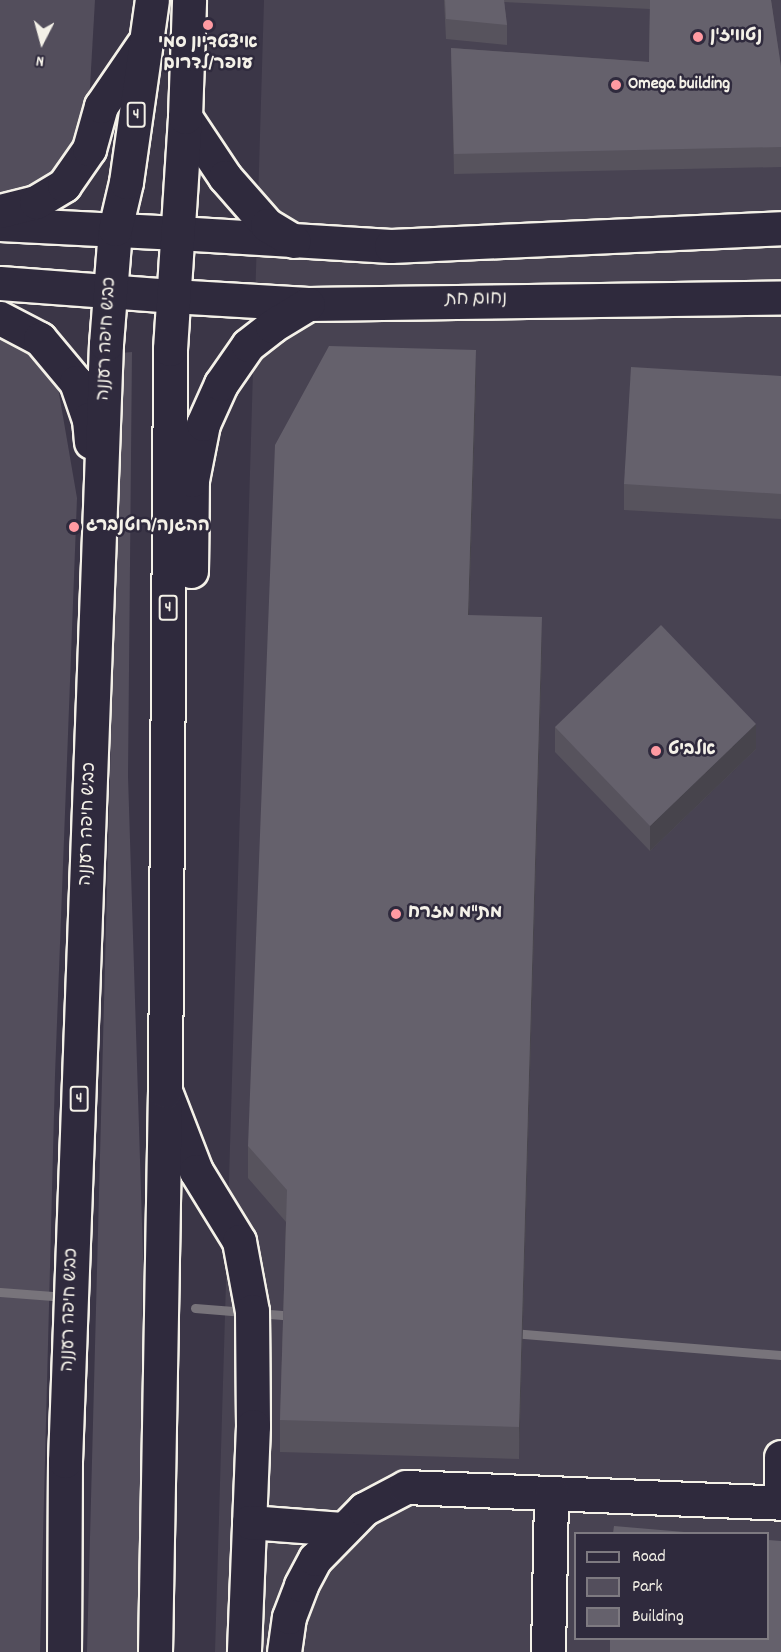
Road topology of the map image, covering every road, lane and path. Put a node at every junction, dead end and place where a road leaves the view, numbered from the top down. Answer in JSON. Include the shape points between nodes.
{"nodes":[{"id":1,"x":152,"y":0,"type":"edge"},
{"id":2,"x":189,"y":0,"type":"edge"},
{"id":3,"x":147,"y":40,"type":"junction"},
{"id":4,"x":185,"y":117,"type":"junction"},
{"id":5,"x":0,"y":212,"type":"edge"},
{"id":6,"x":0,"y":224,"type":"edge"},
{"id":7,"x":781,"y":228,"type":"edge"},
{"id":8,"x":115,"y":229,"type":"junction"},
{"id":9,"x":178,"y":233,"type":"junction"},
{"id":10,"x":294,"y":241,"type":"junction"},
{"id":11,"x":0,"y":283,"type":"edge"},
{"id":12,"x":110,"y":291,"type":"junction"},
{"id":13,"x":172,"y":296,"type":"junction"},
{"id":14,"x":781,"y":297,"type":"edge"},
{"id":15,"x":308,"y":304,"type":"junction"},
{"id":16,"x":0,"y":318,"type":"edge"},
{"id":17,"x":100,"y":546,"type":"junction"},
{"id":18,"x":165,"y":919,"type":"junction"},
{"id":19,"x":165,"y":1091,"type":"junction"},
{"id":20,"x":781,"y":1457,"type":"edge"},
{"id":21,"x":552,"y":1494,"type":"junction"},
{"id":22,"x":780,"y":1503,"type":"edge"},
{"id":23,"x":249,"y":1522,"type":"junction"},
{"id":24,"x":342,"y":1529,"type":"junction"},
{"id":25,"x":64,"y":1652,"type":"edge"},
{"id":26,"x":155,"y":1652,"type":"edge"},
{"id":27,"x":244,"y":1652,"type":"edge"},
{"id":28,"x":284,"y":1652,"type":"edge"},
{"id":29,"x":548,"y":1652,"type":"edge"}],
"edges":[{"from":1,"to":3,"type":"main road","name":"כביש חיפה רעננה","number":"4"},
{"from":2,"to":4,"type":"main road","number":"4"},
{"from":3,"to":5,"type":"main road","via":[[101,105],[90,149],[64,185],[36,202]]},
{"from":3,"to":8,"type":"main road","name":"כביש חיפה רעננה","number":"4"},
{"from":4,"to":9,"type":"main road","number":"4"},
{"from":4,"to":10,"type":"main road","via":[[225,177],[267,225]]},
{"from":6,"to":8,"type":"main road"},
{"from":7,"to":10,"type":"main road","via":[[391,246]]},
{"from":8,"to":9,"type":"main road"},
{"from":8,"to":12,"type":"main road","name":"כביש חיפה רעננה","number":"4"},
{"from":9,"to":10,"type":"main road"},
{"from":9,"to":13,"type":"main road","number":"4"},
{"from":11,"to":12,"type":"main road","name":"נחום חת"},
{"from":12,"to":13,"type":"main road","name":"נחום חת"},
{"from":12,"to":17,"type":"main road","name":"כביש חיפה רעננה","number":"4"},
{"from":13,"to":15,"type":"main road","name":"נחום חת"},
{"from":13,"to":18,"type":"main road","number":"4"},
{"from":14,"to":15,"type":"main road","name":"נחום חת"},
{"from":15,"to":18,"type":"main road","via":[[248,345],[221,384],[203,424],[192,480],[189,682]]},
{"from":16,"to":17,"type":"main road","via":[[40,339],[76,382],[89,419]]},
{"from":17,"to":25,"type":"main road","name":"כביש חיפה רעננה","number":"4","via":[[65,1461]]},
{"from":18,"to":19,"type":"main road","number":"4"},
{"from":19,"to":23,"type":"main road","via":[[196,1171],[239,1241],[252,1311]]},
{"from":19,"to":26,"type":"main road","number":"4"},
{"from":20,"to":22,"type":"main road"},
{"from":21,"to":22,"type":"main road"},
{"from":21,"to":24,"type":"main road","via":[[406,1487],[364,1509]]},
{"from":21,"to":29,"type":"main road"},
{"from":23,"to":24,"type":"main road"},
{"from":23,"to":27,"type":"main road"},
{"from":24,"to":28,"type":"main road","via":[[315,1559],[301,1585],[289,1617]]}]}
